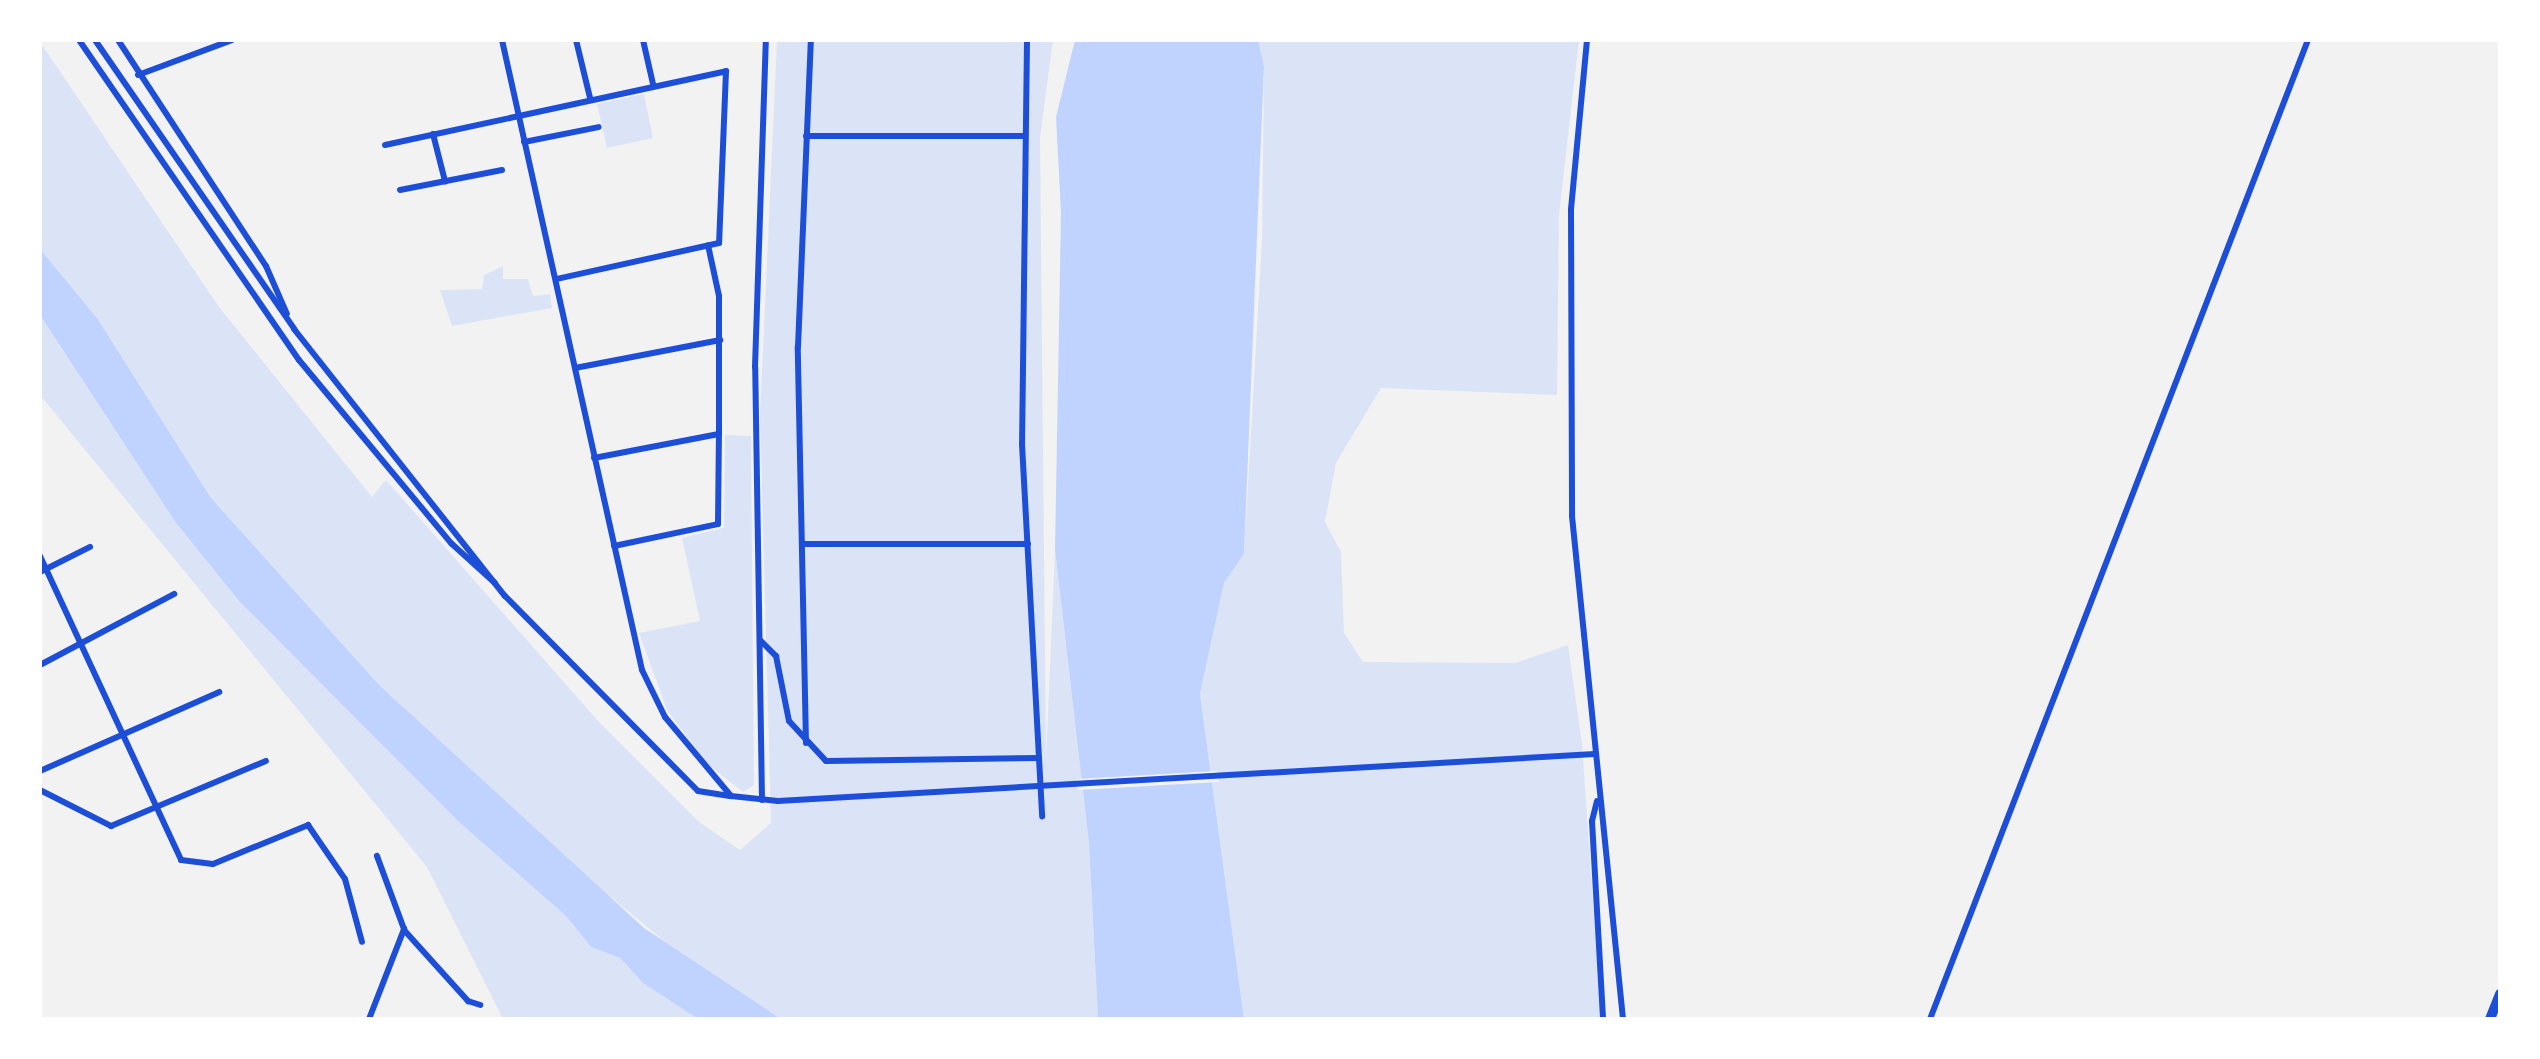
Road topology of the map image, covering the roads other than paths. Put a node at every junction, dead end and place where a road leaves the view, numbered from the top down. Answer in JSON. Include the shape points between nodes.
{"nodes":[{"id":1,"x":79,"y":40,"type":"edge"},
{"id":2,"x":96,"y":40,"type":"edge"},
{"id":3,"x":232,"y":40,"type":"edge"},
{"id":4,"x":502,"y":40,"type":"edge"},
{"id":5,"x":576,"y":40,"type":"edge"},
{"id":6,"x":643,"y":40,"type":"edge"},
{"id":7,"x":766,"y":40,"type":"edge"},
{"id":8,"x":811,"y":40,"type":"edge"},
{"id":9,"x":1028,"y":40,"type":"edge"},
{"id":10,"x":1587,"y":40,"type":"edge"},
{"id":11,"x":2308,"y":40,"type":"edge"},
{"id":12,"x":119,"y":44,"type":"edge"},
{"id":13,"x":105,"y":56,"type":"junction"},
{"id":14,"x":138,"y":74,"type":"junction"},
{"id":15,"x":653,"y":84,"type":"junction"},
{"id":16,"x":590,"y":98,"type":"junction"},
{"id":17,"x":518,"y":115,"type":"junction"},
{"id":18,"x":599,"y":127,"type":"dead end"},
{"id":19,"x":433,"y":134,"type":"junction"},
{"id":20,"x":806,"y":136,"type":"junction"},
{"id":21,"x":1023,"y":136,"type":"junction"},
{"id":22,"x":524,"y":142,"type":"junction"},
{"id":23,"x":385,"y":145,"type":"dead end"},
{"id":24,"x":502,"y":170,"type":"dead end"},
{"id":25,"x":445,"y":181,"type":"junction"},
{"id":26,"x":400,"y":190,"type":"dead end"},
{"id":27,"x":708,"y":245,"type":"junction"},
{"id":28,"x":556,"y":280,"type":"junction"},
{"id":29,"x":294,"y":328,"type":"junction"},
{"id":30,"x":720,"y":340,"type":"junction"},
{"id":31,"x":575,"y":368,"type":"junction"},
{"id":32,"x":719,"y":434,"type":"junction"},
{"id":33,"x":594,"y":458,"type":"junction"},
{"id":34,"x":802,"y":544,"type":"junction"},
{"id":35,"x":1028,"y":544,"type":"junction"},
{"id":36,"x":614,"y":546,"type":"junction"},
{"id":37,"x":90,"y":547,"type":"dead end"},
{"id":38,"x":40,"y":556,"type":"edge"},
{"id":39,"x":43,"y":570,"type":"edge"},
{"id":40,"x":497,"y":584,"type":"junction"},
{"id":41,"x":174,"y":594,"type":"dead end"},
{"id":42,"x":760,"y":640,"type":"junction"},
{"id":43,"x":81,"y":645,"type":"junction"},
{"id":44,"x":40,"y":665,"type":"edge"},
{"id":45,"x":219,"y":692,"type":"dead end"},
{"id":46,"x":122,"y":735,"type":"junction"},
{"id":47,"x":806,"y":743,"type":"junction"},
{"id":48,"x":1594,"y":754,"type":"junction"},
{"id":49,"x":1039,"y":758,"type":"junction"},
{"id":50,"x":266,"y":761,"type":"dead end"},
{"id":51,"x":40,"y":771,"type":"edge"},
{"id":52,"x":40,"y":790,"type":"edge"},
{"id":53,"x":1599,"y":794,"type":"junction"},
{"id":54,"x":731,"y":796,"type":"junction"},
{"id":55,"x":762,"y":800,"type":"junction"},
{"id":56,"x":157,"y":808,"type":"junction"},
{"id":57,"x":1042,"y":816,"type":"dead end"},
{"id":58,"x":377,"y":856,"type":"dead end"},
{"id":59,"x":404,"y":930,"type":"junction"},
{"id":60,"x":362,"y":942,"type":"dead end"},
{"id":61,"x":2500,"y":994,"type":"edge"},
{"id":62,"x":480,"y":1005,"type":"dead end"},
{"id":63,"x":369,"y":1019,"type":"edge"},
{"id":64,"x":1603,"y":1019,"type":"edge"},
{"id":65,"x":1623,"y":1019,"type":"edge"},
{"id":66,"x":1930,"y":1019,"type":"edge"},
{"id":67,"x":2490,"y":1019,"type":"edge"}],
"edges":[{"from":1,"to":40,"type":"street","via":[[278,334],[452,544]]},
{"from":2,"to":13,"type":"street"},
{"from":3,"to":14,"type":"street"},
{"from":4,"to":17,"type":"street"},
{"from":5,"to":16,"type":"street"},
{"from":6,"to":15,"type":"street"},
{"from":7,"to":42,"type":"street","via":[[754,367]]},
{"from":8,"to":20,"type":"street"},
{"from":9,"to":21,"type":"street"},
{"from":10,"to":48,"type":"street","via":[[1571,210],[1568,358],[1572,516]]},
{"from":11,"to":66,"type":"street"},
{"from":12,"to":13,"type":"street"},
{"from":12,"to":14,"type":"street"},
{"from":13,"to":29,"type":"street"},
{"from":14,"to":29,"type":"street","via":[[266,266]]},
{"from":15,"to":16,"type":"street"},
{"from":15,"to":27,"type":"street","via":[[726,72],[719,243]]},
{"from":16,"to":17,"type":"street"},
{"from":17,"to":19,"type":"street"},
{"from":17,"to":22,"type":"street"},
{"from":18,"to":22,"type":"street"},
{"from":19,"to":23,"type":"street"},
{"from":19,"to":25,"type":"street"},
{"from":20,"to":21,"type":"street"},
{"from":20,"to":34,"type":"street","via":[[798,348]]},
{"from":21,"to":35,"type":"street"},
{"from":22,"to":28,"type":"street"},
{"from":24,"to":25,"type":"street"},
{"from":25,"to":26,"type":"street"},
{"from":27,"to":28,"type":"street"},
{"from":27,"to":30,"type":"street"},
{"from":28,"to":31,"type":"street"},
{"from":29,"to":40,"type":"street"},
{"from":30,"to":31,"type":"street"},
{"from":30,"to":32,"type":"street"},
{"from":31,"to":33,"type":"street"},
{"from":32,"to":33,"type":"street"},
{"from":32,"to":36,"type":"street","via":[[718,524]]},
{"from":33,"to":36,"type":"street"},
{"from":34,"to":35,"type":"street"},
{"from":34,"to":47,"type":"street"},
{"from":35,"to":49,"type":"street"},
{"from":36,"to":54,"type":"street","via":[[655,700]]},
{"from":37,"to":39,"type":"street"},
{"from":38,"to":39,"type":"street"},
{"from":39,"to":43,"type":"street"},
{"from":40,"to":54,"type":"street","via":[[698,792]]},
{"from":41,"to":43,"type":"street"},
{"from":42,"to":47,"type":"street","via":[[776,656],[789,721]]},
{"from":42,"to":55,"type":"street"},
{"from":43,"to":44,"type":"street"},
{"from":43,"to":46,"type":"street"},
{"from":45,"to":46,"type":"street"},
{"from":46,"to":51,"type":"street"},
{"from":46,"to":56,"type":"street"},
{"from":47,"to":49,"type":"street","via":[[840,765]]},
{"from":48,"to":53,"type":"street"},
{"from":48,"to":55,"type":"street"},
{"from":49,"to":57,"type":"street"},
{"from":50,"to":56,"type":"street"},
{"from":52,"to":56,"type":"street","via":[[111,826]]},
{"from":53,"to":64,"type":"street","via":[[1592,822]]},
{"from":53,"to":65,"type":"street"},
{"from":54,"to":55,"type":"street"},
{"from":56,"to":60,"type":"street","via":[[181,860],[213,864],[308,825],[345,879]]},
{"from":58,"to":59,"type":"street"},
{"from":59,"to":62,"type":"street","via":[[468,1001]]},
{"from":59,"to":63,"type":"street"},
{"from":61,"to":67,"type":"highway"}]}
